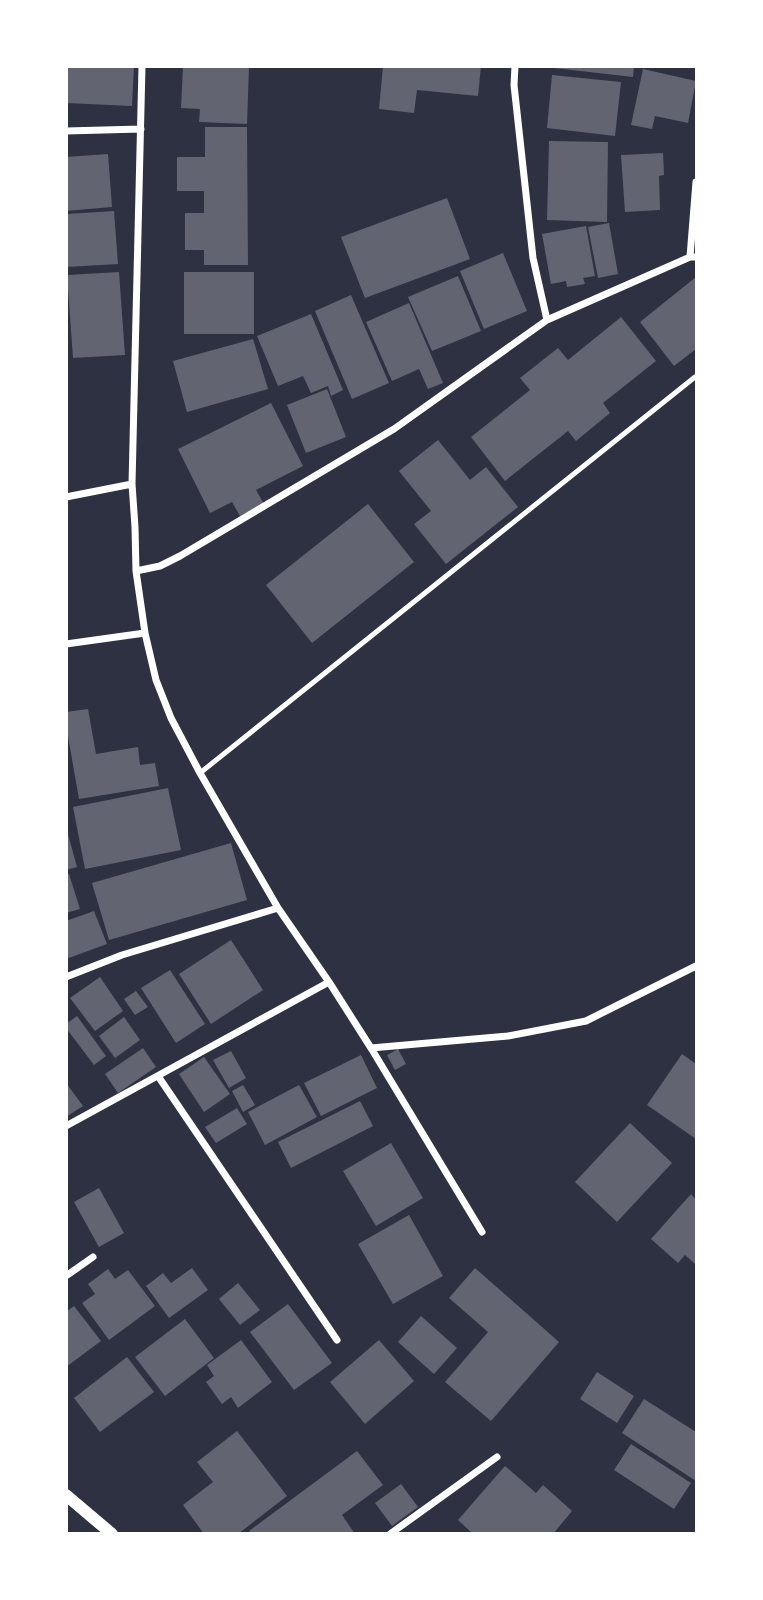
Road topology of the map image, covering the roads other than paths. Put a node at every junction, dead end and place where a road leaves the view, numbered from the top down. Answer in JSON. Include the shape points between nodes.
{"nodes":[{"id":1,"x":142,"y":66,"type":"edge"},
{"id":2,"x":515,"y":66,"type":"edge"},
{"id":3,"x":141,"y":129,"type":"junction"},
{"id":4,"x":66,"y":131,"type":"edge"},
{"id":5,"x":696,"y":182,"type":"edge"},
{"id":6,"x":693,"y":257,"type":"edge"},
{"id":7,"x":547,"y":320,"type":"junction"},
{"id":8,"x":695,"y":377,"type":"edge"},
{"id":9,"x":132,"y":484,"type":"junction"},
{"id":10,"x":66,"y":497,"type":"edge"},
{"id":11,"x":136,"y":570,"type":"junction"},
{"id":12,"x":145,"y":633,"type":"junction"},
{"id":13,"x":66,"y":644,"type":"edge"},
{"id":14,"x":200,"y":773,"type":"junction"},
{"id":15,"x":278,"y":908,"type":"junction"},
{"id":16,"x":696,"y":966,"type":"edge"},
{"id":17,"x":66,"y":976,"type":"edge"},
{"id":18,"x":329,"y":982,"type":"junction"},
{"id":19,"x":371,"y":1048,"type":"junction"},
{"id":20,"x":158,"y":1076,"type":"junction"},
{"id":21,"x":66,"y":1126,"type":"edge"},
{"id":22,"x":482,"y":1232,"type":"dead end"},
{"id":23,"x":93,"y":1257,"type":"dead end"},
{"id":24,"x":66,"y":1276,"type":"edge"},
{"id":25,"x":337,"y":1340,"type":"dead end"},
{"id":26,"x":497,"y":1457,"type":"dead end"},
{"id":27,"x":66,"y":1495,"type":"edge"},
{"id":28,"x":112,"y":1534,"type":"edge"},
{"id":29,"x":390,"y":1534,"type":"edge"}],
"edges":[{"from":1,"to":3,"type":"street"},
{"from":2,"to":7,"type":"street","via":[[533,258]]},
{"from":3,"to":4,"type":"street"},
{"from":3,"to":9,"type":"street"},
{"from":5,"to":6,"type":"street"},
{"from":6,"to":7,"type":"street"},
{"from":7,"to":11,"type":"street","via":[[394,429],[180,556]]},
{"from":8,"to":14,"type":"lane"},
{"from":9,"to":10,"type":"street"},
{"from":9,"to":11,"type":"street"},
{"from":11,"to":12,"type":"street"},
{"from":12,"to":13,"type":"street"},
{"from":12,"to":14,"type":"street","via":[[156,680]]},
{"from":14,"to":15,"type":"street"},
{"from":15,"to":17,"type":"street"},
{"from":15,"to":18,"type":"street"},
{"from":16,"to":19,"type":"street","via":[[586,1021],[508,1036]]},
{"from":18,"to":19,"type":"street"},
{"from":18,"to":20,"type":"street"},
{"from":19,"to":22,"type":"street"},
{"from":20,"to":21,"type":"street"},
{"from":20,"to":25,"type":"street"},
{"from":23,"to":24,"type":"street"},
{"from":26,"to":29,"type":"street"},
{"from":27,"to":28,"type":"street"}]}
